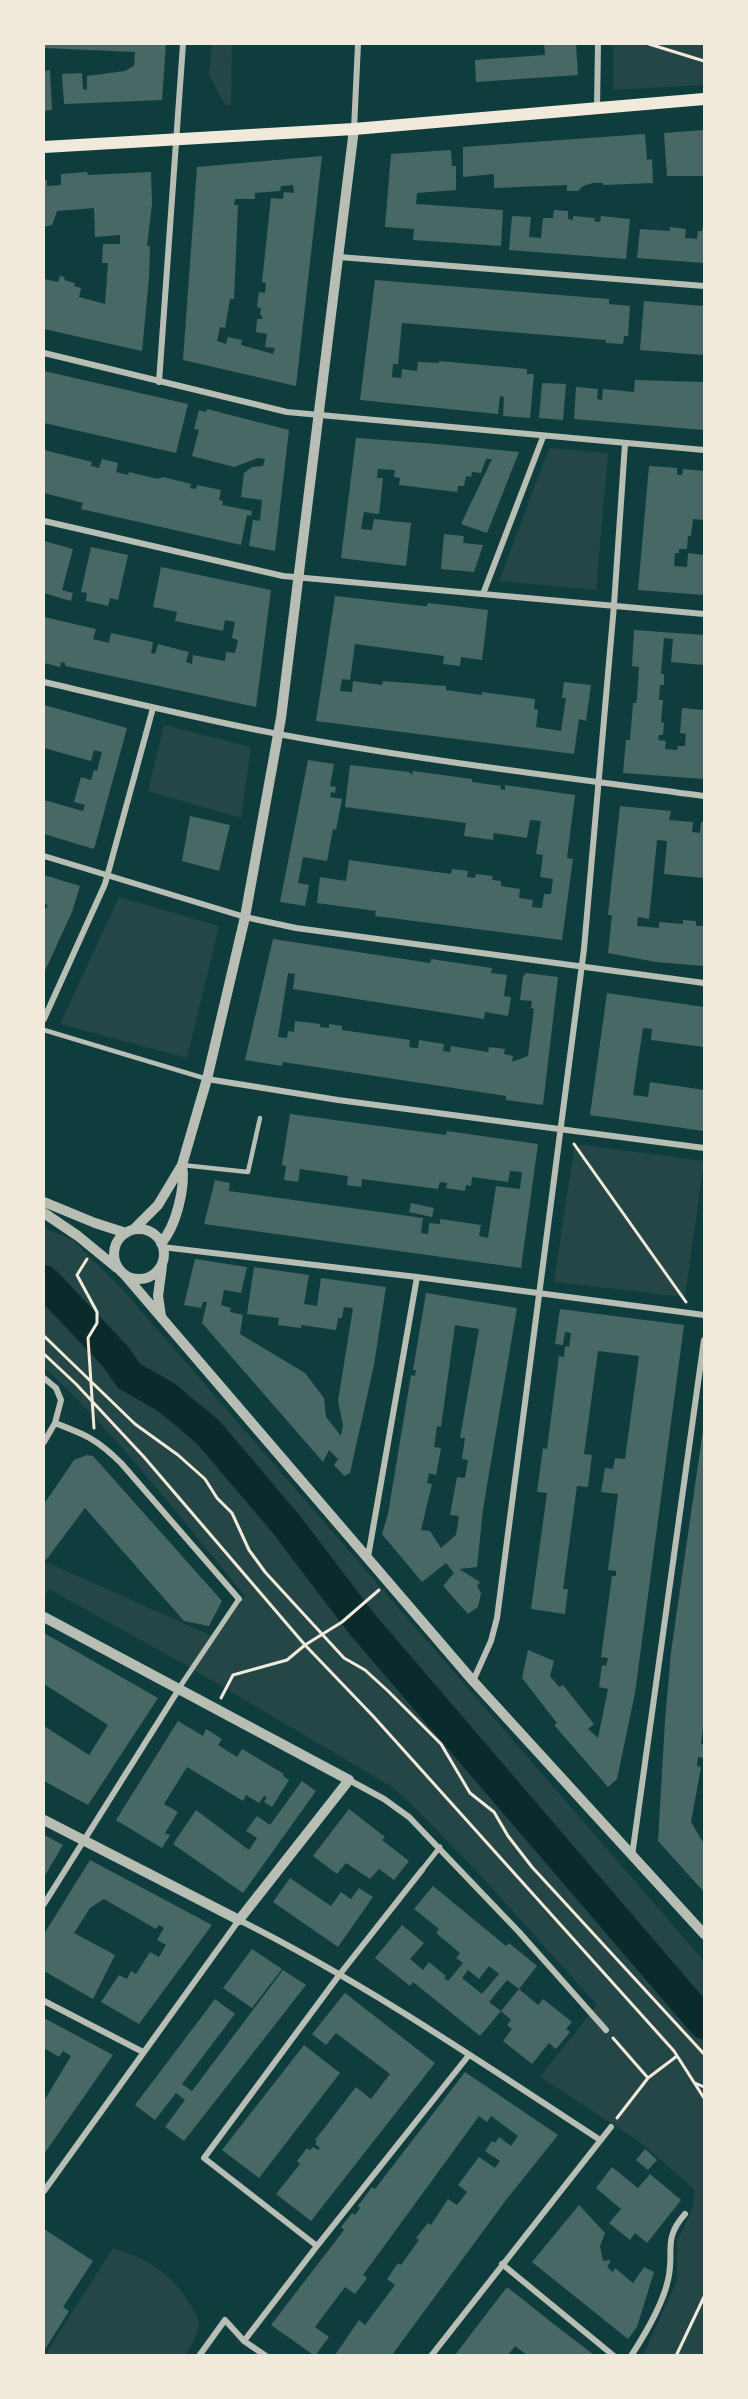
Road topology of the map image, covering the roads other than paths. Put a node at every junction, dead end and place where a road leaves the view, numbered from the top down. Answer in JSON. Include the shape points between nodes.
{"nodes":[{"id":1,"x":183,"y":44,"type":"edge"},
{"id":2,"x":358,"y":44,"type":"edge"},
{"id":3,"x":598,"y":44,"type":"edge"},
{"id":4,"x":705,"y":99,"type":"edge"},
{"id":5,"x":597,"y":108,"type":"junction"},
{"id":6,"x":354,"y":129,"type":"junction"},
{"id":7,"x":177,"y":139,"type":"junction"},
{"id":8,"x":44,"y":147,"type":"edge"},
{"id":9,"x":339,"y":256,"type":"junction"},
{"id":10,"x":705,"y":286,"type":"edge"},
{"id":11,"x":44,"y":353,"type":"edge"},
{"id":12,"x":159,"y":382,"type":"junction"},
{"id":13,"x":318,"y":415,"type":"junction"},
{"id":14,"x":543,"y":437,"type":"junction"},
{"id":15,"x":626,"y":444,"type":"junction"},
{"id":16,"x":705,"y":450,"type":"edge"},
{"id":17,"x":44,"y":521,"type":"edge"},
{"id":18,"x":300,"y":578,"type":"junction"},
{"id":19,"x":483,"y":594,"type":"junction"},
{"id":20,"x":614,"y":606,"type":"junction"},
{"id":21,"x":705,"y":614,"type":"edge"},
{"id":22,"x":44,"y":682,"type":"edge"},
{"id":23,"x":153,"y":708,"type":"junction"},
{"id":24,"x":279,"y":734,"type":"junction"},
{"id":25,"x":597,"y":783,"type":"junction"},
{"id":26,"x":705,"y":796,"type":"edge"},
{"id":27,"x":44,"y":856,"type":"edge"},
{"id":28,"x":108,"y":876,"type":"junction"},
{"id":29,"x":245,"y":917,"type":"junction"},
{"id":30,"x":582,"y":967,"type":"junction"},
{"id":31,"x":705,"y":983,"type":"edge"},
{"id":32,"x":44,"y":1019,"type":"edge"},
{"id":33,"x":44,"y":1030,"type":"edge"},
{"id":34,"x":207,"y":1079,"type":"junction"},
{"id":35,"x":260,"y":1118,"type":"dead end"},
{"id":36,"x":559,"y":1129,"type":"junction"},
{"id":37,"x":705,"y":1148,"type":"edge"},
{"id":38,"x":182,"y":1165,"type":"junction"},
{"id":39,"x":44,"y":1202,"type":"edge"},
{"id":40,"x":44,"y":1213,"type":"edge"},
{"id":41,"x":130,"y":1231,"type":"junction"},
{"id":42,"x":162,"y":1245,"type":"junction"},
{"id":43,"x":163,"y":1259,"type":"junction"},
{"id":44,"x":122,"y":1272,"type":"junction"},
{"id":45,"x":417,"y":1277,"type":"junction"},
{"id":46,"x":538,"y":1293,"type":"junction"},
{"id":47,"x":705,"y":1315,"type":"edge"},
{"id":48,"x":161,"y":1316,"type":"junction"},
{"id":49,"x":705,"y":1340,"type":"edge"},
{"id":50,"x":44,"y":1378,"type":"edge"},
{"id":51,"x":55,"y":1423,"type":"junction"},
{"id":52,"x":44,"y":1442,"type":"edge"},
{"id":53,"x":368,"y":1557,"type":"junction"},
{"id":54,"x":239,"y":1599,"type":"joint"},
{"id":55,"x":44,"y":1617,"type":"edge"},
{"id":56,"x":474,"y":1681,"type":"junction"},
{"id":57,"x":179,"y":1688,"type":"junction"},
{"id":58,"x":349,"y":1780,"type":"junction"},
{"id":59,"x":44,"y":1820,"type":"edge"},
{"id":60,"x":82,"y":1841,"type":"junction"},
{"id":61,"x":440,"y":1847,"type":"junction"},
{"id":62,"x":632,"y":1857,"type":"junction"},
{"id":63,"x":422,"y":1870,"type":"joint"},
{"id":64,"x":44,"y":1904,"type":"edge"},
{"id":65,"x":239,"y":1920,"type":"junction"},
{"id":66,"x":705,"y":1934,"type":"edge"},
{"id":67,"x":340,"y":1974,"type":"junction"},
{"id":68,"x":44,"y":2001,"type":"edge"},
{"id":69,"x":606,"y":2030,"type":"road end"},
{"id":70,"x":143,"y":2052,"type":"junction"},
{"id":71,"x":469,"y":2055,"type":"junction"},
{"id":72,"x":611,"y":2127,"type":"road end"},
{"id":73,"x":600,"y":2140,"type":"junction"},
{"id":74,"x":44,"y":2191,"type":"edge"},
{"id":75,"x":685,"y":2214,"type":"dead end"},
{"id":76,"x":317,"y":2246,"type":"junction"},
{"id":77,"x":502,"y":2264,"type":"junction"},
{"id":78,"x":244,"y":2341,"type":"junction"},
{"id":79,"x":199,"y":2355,"type":"edge"},
{"id":80,"x":266,"y":2355,"type":"edge"},
{"id":81,"x":431,"y":2355,"type":"edge"},
{"id":82,"x":614,"y":2355,"type":"edge"},
{"id":83,"x":631,"y":2355,"type":"edge"}],
"edges":[{"from":1,"to":7,"type":"street"},
{"from":2,"to":6,"type":"street"},
{"from":3,"to":5,"type":"street"},
{"from":4,"to":5,"type":"main road"},
{"from":5,"to":6,"type":"main road"},
{"from":6,"to":7,"type":"main road"},
{"from":6,"to":9,"type":"street"},
{"from":7,"to":8,"type":"main road"},
{"from":7,"to":12,"type":"street"},
{"from":9,"to":10,"type":"street"},
{"from":9,"to":13,"type":"street"},
{"from":11,"to":12,"type":"street"},
{"from":12,"to":13,"type":"street","via":[[287,412]]},
{"from":13,"to":14,"type":"street"},
{"from":13,"to":18,"type":"street"},
{"from":14,"to":15,"type":"street"},
{"from":14,"to":19,"type":"street"},
{"from":15,"to":16,"type":"street"},
{"from":15,"to":20,"type":"street"},
{"from":17,"to":18,"type":"street"},
{"from":18,"to":19,"type":"street"},
{"from":18,"to":24,"type":"street"},
{"from":19,"to":20,"type":"street"},
{"from":20,"to":21,"type":"street"},
{"from":20,"to":25,"type":"street"},
{"from":22,"to":23,"type":"street"},
{"from":23,"to":24,"type":"street"},
{"from":23,"to":28,"type":"street"},
{"from":24,"to":25,"type":"street"},
{"from":24,"to":29,"type":"street"},
{"from":25,"to":26,"type":"street"},
{"from":25,"to":30,"type":"street"},
{"from":27,"to":28,"type":"street"},
{"from":28,"to":29,"type":"street"},
{"from":28,"to":32,"type":"street"},
{"from":29,"to":30,"type":"street","via":[[320,932]]},
{"from":29,"to":34,"type":"street"},
{"from":30,"to":31,"type":"street"},
{"from":30,"to":36,"type":"street"},
{"from":33,"to":34,"type":"lane"},
{"from":34,"to":36,"type":"street"},
{"from":34,"to":38,"type":"street"},
{"from":35,"to":38,"type":"lane","via":[[248,1172]]},
{"from":36,"to":37,"type":"street"},
{"from":36,"to":46,"type":"street"},
{"from":38,"to":41,"type":"street","via":[[158,1205]]},
{"from":38,"to":42,"type":"street","via":[[183,1182],[174,1221]]},
{"from":39,"to":41,"type":"street","via":[[95,1223]]},
{"from":40,"to":44,"type":"street"},
{"from":41,"to":42,"type":"street","via":[[150,1232]]},
{"from":41,"to":44,"type":"street","via":[[120,1238],[114,1250],[115,1263]]},
{"from":42,"to":43,"type":"street"},
{"from":42,"to":45,"type":"street"},
{"from":43,"to":44,"type":"street","via":[[157,1271],[146,1278],[132,1278]]},
{"from":43,"to":48,"type":"street","via":[[158,1296]]},
{"from":44,"to":48,"type":"street"},
{"from":45,"to":46,"type":"street"},
{"from":45,"to":53,"type":"street"},
{"from":46,"to":47,"type":"street"},
{"from":46,"to":56,"type":"street","via":[[497,1618]]},
{"from":48,"to":53,"type":"street"},
{"from":49,"to":62,"type":"street"},
{"from":50,"to":51,"type":"street","via":[[56,1388],[61,1400]]},
{"from":51,"to":52,"type":"street"},
{"from":51,"to":54,"type":"street","via":[[93,1438],[121,1463]]},
{"from":53,"to":56,"type":"street"},
{"from":54,"to":57,"type":"street"},
{"from":55,"to":57,"type":"street"},
{"from":56,"to":62,"type":"street"},
{"from":57,"to":58,"type":"street"},
{"from":57,"to":60,"type":"street"},
{"from":58,"to":61,"type":"street","via":[[402,1811]]},
{"from":58,"to":65,"type":"street"},
{"from":59,"to":60,"type":"street"},
{"from":60,"to":64,"type":"street"},
{"from":60,"to":65,"type":"street"},
{"from":61,"to":63,"type":"street"},
{"from":61,"to":69,"type":"street"},
{"from":62,"to":66,"type":"street"},
{"from":63,"to":67,"type":"street"},
{"from":65,"to":67,"type":"street"},
{"from":65,"to":70,"type":"street"},
{"from":67,"to":71,"type":"street"},
{"from":67,"to":76,"type":"street","via":[[204,2158]]},
{"from":68,"to":70,"type":"street"},
{"from":70,"to":74,"type":"street"},
{"from":71,"to":73,"type":"street"},
{"from":71,"to":76,"type":"street"},
{"from":72,"to":73,"type":"street"},
{"from":73,"to":77,"type":"street"},
{"from":75,"to":83,"type":"street","via":[[670,2238],[666,2286]]},
{"from":76,"to":78,"type":"street"},
{"from":77,"to":81,"type":"street"},
{"from":77,"to":82,"type":"street"},
{"from":78,"to":79,"type":"street","via":[[225,2320]]},
{"from":78,"to":80,"type":"street"}]}
